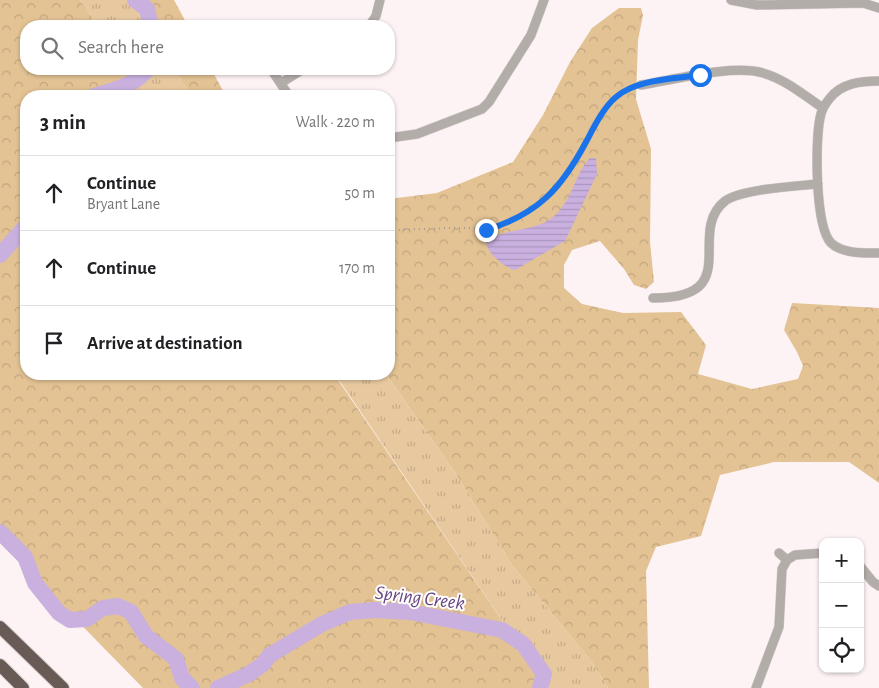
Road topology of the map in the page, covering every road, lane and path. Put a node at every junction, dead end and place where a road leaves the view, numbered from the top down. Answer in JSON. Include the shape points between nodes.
{"nodes":[{"id":1,"x":380,"y":0,"type":"edge"},
{"id":2,"x":544,"y":0,"type":"edge"},
{"id":3,"x":731,"y":0,"type":"edge"},
{"id":4,"x":879,"y":8,"type":"edge"},
{"id":5,"x":373,"y":20,"type":"edge"},
{"id":6,"x":275,"y":75,"type":"edge"},
{"id":7,"x":294,"y":75,"type":"edge"},
{"id":8,"x":879,"y":80,"type":"edge"},
{"id":9,"x":281,"y":83,"type":"junction"},
{"id":10,"x":640,"y":85,"type":"joint"},
{"id":11,"x":285,"y":90,"type":"edge"},
{"id":12,"x":823,"y":108,"type":"junction"},
{"id":13,"x":395,"y":137,"type":"edge"},
{"id":14,"x":818,"y":184,"type":"junction"},
{"id":15,"x":395,"y":232,"type":"edge"},
{"id":16,"x":879,"y":253,"type":"edge"},
{"id":17,"x":653,"y":298,"type":"dead end"},
{"id":18,"x":819,"y":553,"type":"edge"},
{"id":19,"x":779,"y":554,"type":"dead end"},
{"id":20,"x":787,"y":560,"type":"junction"},
{"id":21,"x":864,"y":571,"type":"edge"},
{"id":22,"x":879,"y":586,"type":"edge"},
{"id":23,"x":0,"y":626,"type":"edge"},
{"id":24,"x":0,"y":665,"type":"edge"},
{"id":25,"x":23,"y":688,"type":"edge"},
{"id":26,"x":63,"y":688,"type":"edge"},
{"id":27,"x":756,"y":688,"type":"edge"}],
"edges":[{"from":1,"to":5,"type":"street"},
{"from":2,"to":13,"type":"street","via":[[531,35],[482,109],[417,134]]},
{"from":3,"to":4,"type":"street","via":[[757,5],[864,3]]},
{"from":6,"to":9,"type":"street"},
{"from":7,"to":9,"type":"street"},
{"from":8,"to":12,"type":"street","via":[[860,81],[840,88]]},
{"from":9,"to":11,"type":"street"},
{"from":10,"to":12,"type":"street","via":[[700,75],[755,71],[769,74]]},
{"from":10,"to":15,"type":"path","via":[[616,96],[562,182],[535,209],[486,230],[450,228]]},
{"from":12,"to":14,"type":"street","via":[[818,130]]},
{"from":14,"to":16,"type":"street","via":[[821,224],[831,243],[852,252]]},
{"from":14,"to":17,"type":"street","via":[[740,194],[725,201],[714,215],[709,268],[704,279],[698,287],[682,296]]},
{"from":18,"to":20,"type":"street","via":[[795,555]]},
{"from":19,"to":20,"type":"street"},
{"from":20,"to":27,"type":"street","via":[[782,569],[779,628]]},
{"from":21,"to":22,"type":"street"},
{"from":23,"to":26,"type":"highway"},
{"from":24,"to":25,"type":"highway"}]}
